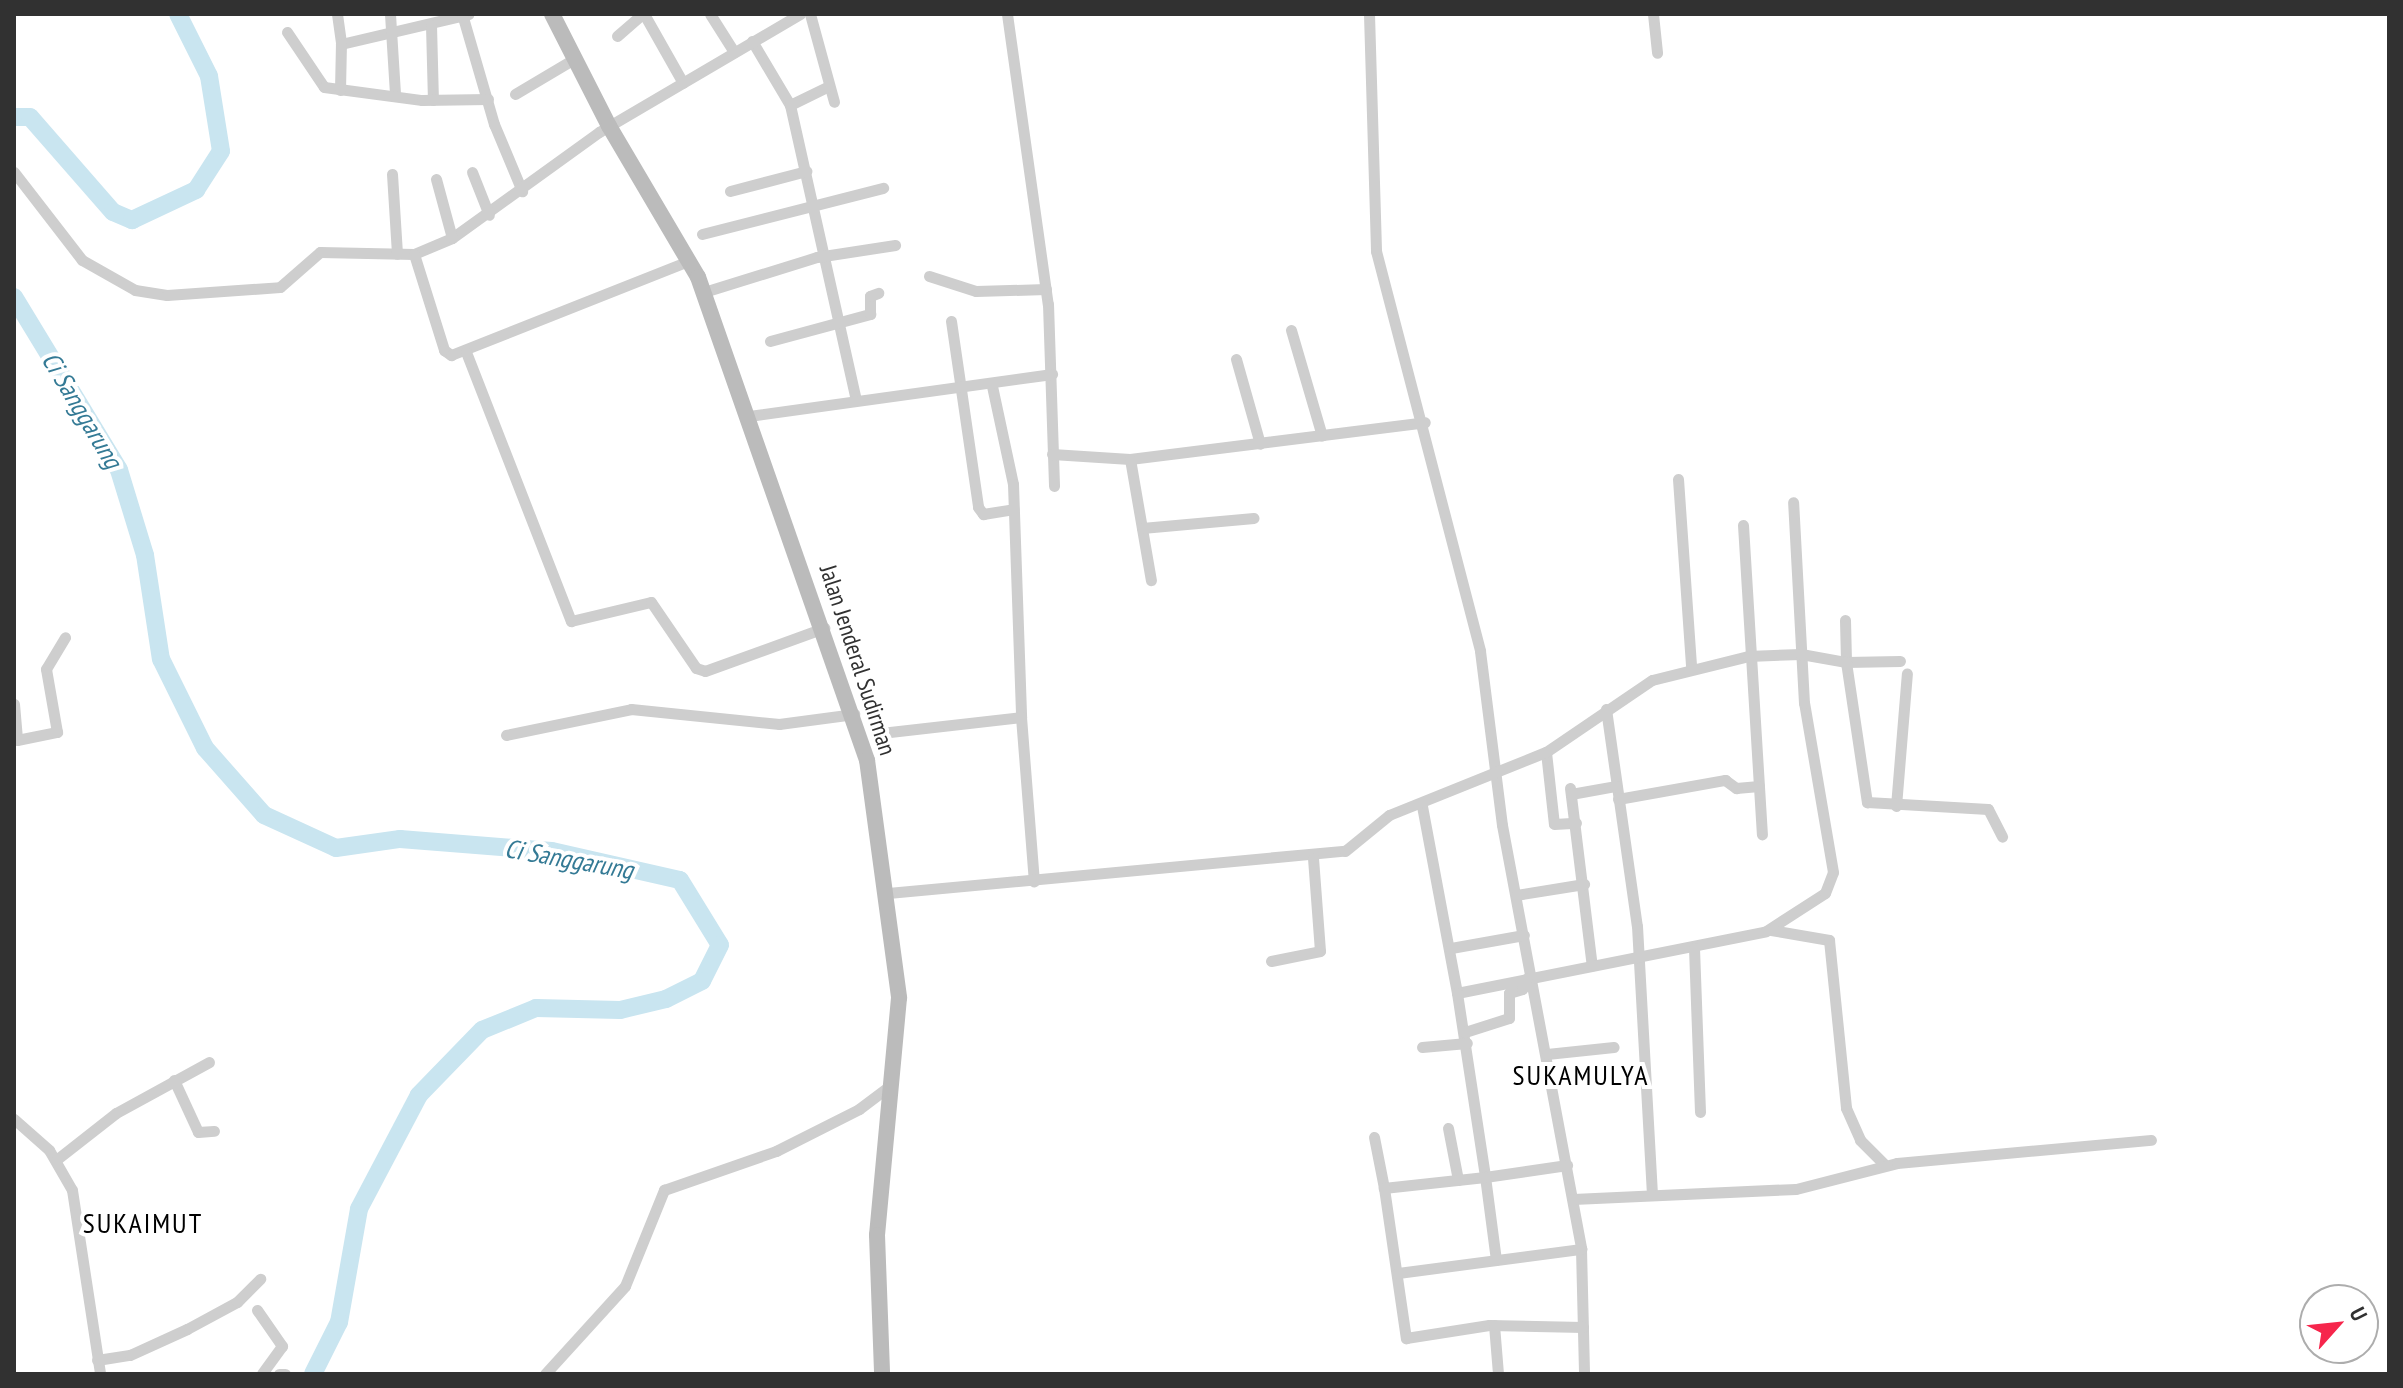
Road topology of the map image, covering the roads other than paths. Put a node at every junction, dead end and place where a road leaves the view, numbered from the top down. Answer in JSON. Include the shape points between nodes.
{"nodes":[{"id":1,"x":337,"y":14,"type":"edge"},
{"id":2,"x":390,"y":14,"type":"edge"},
{"id":3,"x":552,"y":14,"type":"edge"},
{"id":4,"x":710,"y":14,"type":"edge"},
{"id":5,"x":800,"y":14,"type":"edge"},
{"id":6,"x":810,"y":14,"type":"edge"},
{"id":7,"x":1007,"y":14,"type":"edge"},
{"id":8,"x":1369,"y":14,"type":"edge"},
{"id":9,"x":1653,"y":14,"type":"edge"},
{"id":10,"x":465,"y":15,"type":"edge"},
{"id":11,"x":645,"y":17,"type":"edge"},
{"id":12,"x":431,"y":25,"type":"junction"},
{"id":13,"x":287,"y":32,"type":"dead end"},
{"id":14,"x":393,"y":33,"type":"junction"},
{"id":15,"x":617,"y":36,"type":"dead end"},
{"id":16,"x":752,"y":41,"type":"junction"},
{"id":17,"x":341,"y":44,"type":"junction"},
{"id":18,"x":734,"y":52,"type":"junction"},
{"id":19,"x":1657,"y":53,"type":"dead end"},
{"id":20,"x":577,"y":64,"type":"junction"},
{"id":21,"x":683,"y":83,"type":"junction"},
{"id":22,"x":829,"y":86,"type":"junction"},
{"id":23,"x":340,"y":90,"type":"junction"},
{"id":24,"x":395,"y":94,"type":"junction"},
{"id":25,"x":515,"y":94,"type":"dead end"},
{"id":26,"x":433,"y":100,"type":"junction"},
{"id":27,"x":488,"y":101,"type":"junction"},
{"id":28,"x":834,"y":102,"type":"dead end"},
{"id":29,"x":790,"y":105,"type":"junction"},
{"id":30,"x":609,"y":126,"type":"junction"},
{"id":31,"x":806,"y":171,"type":"junction"},
{"id":32,"x":14,"y":172,"type":"edge"},
{"id":33,"x":472,"y":172,"type":"dead end"},
{"id":34,"x":392,"y":174,"type":"dead end"},
{"id":35,"x":436,"y":179,"type":"dead end"},
{"id":36,"x":883,"y":188,"type":"dead end"},
{"id":37,"x":522,"y":191,"type":"junction"},
{"id":38,"x":730,"y":191,"type":"dead end"},
{"id":39,"x":813,"y":201,"type":"junction"},
{"id":40,"x":489,"y":215,"type":"junction"},
{"id":41,"x":702,"y":234,"type":"dead end"},
{"id":42,"x":452,"y":238,"type":"junction"},
{"id":43,"x":895,"y":245,"type":"dead end"},
{"id":44,"x":397,"y":254,"type":"junction"},
{"id":45,"x":414,"y":254,"type":"junction"},
{"id":46,"x":826,"y":256,"type":"junction"},
{"id":47,"x":689,"y":261,"type":"junction"},
{"id":48,"x":929,"y":276,"type":"dead end"},
{"id":49,"x":1046,"y":289,"type":"junction"},
{"id":50,"x":704,"y":292,"type":"junction"},
{"id":51,"x":878,"y":293,"type":"dead end"},
{"id":52,"x":951,"y":321,"type":"dead end"},
{"id":53,"x":843,"y":322,"type":"junction"},
{"id":54,"x":1291,"y":330,"type":"dead end"},
{"id":55,"x":770,"y":341,"type":"dead end"},
{"id":56,"x":466,"y":352,"type":"junction"},
{"id":57,"x":1236,"y":359,"type":"dead end"},
{"id":58,"x":1052,"y":374,"type":"junction"},
{"id":59,"x":992,"y":386,"type":"junction"},
{"id":60,"x":962,"y":389,"type":"junction"},
{"id":61,"x":856,"y":400,"type":"junction"},
{"id":62,"x":749,"y":416,"type":"junction"},
{"id":63,"x":1425,"y":422,"type":"junction"},
{"id":64,"x":1322,"y":436,"type":"junction"},
{"id":65,"x":1260,"y":444,"type":"junction"},
{"id":66,"x":1052,"y":454,"type":"junction"},
{"id":67,"x":1130,"y":459,"type":"junction"},
{"id":68,"x":1678,"y":479,"type":"dead end"},
{"id":69,"x":1054,"y":486,"type":"dead end"},
{"id":70,"x":1793,"y":502,"type":"dead end"},
{"id":71,"x":1014,"y":509,"type":"junction"},
{"id":72,"x":1254,"y":518,"type":"dead end"},
{"id":73,"x":1743,"y":525,"type":"dead end"},
{"id":74,"x":1142,"y":528,"type":"junction"},
{"id":75,"x":1151,"y":580,"type":"dead end"},
{"id":76,"x":1845,"y":620,"type":"dead end"},
{"id":77,"x":824,"y":628,"type":"junction"},
{"id":78,"x":65,"y":637,"type":"dead end"},
{"id":79,"x":1801,"y":654,"type":"junction"},
{"id":80,"x":1748,"y":656,"type":"junction"},
{"id":81,"x":1900,"y":661,"type":"dead end"},
{"id":82,"x":1846,"y":662,"type":"junction"},
{"id":83,"x":1691,"y":666,"type":"junction"},
{"id":84,"x":1907,"y":673,"type":"dead end"},
{"id":85,"x":14,"y":704,"type":"edge"},
{"id":86,"x":1606,"y":709,"type":"junction"},
{"id":87,"x":854,"y":714,"type":"junction"},
{"id":88,"x":1021,"y":717,"type":"junction"},
{"id":89,"x":881,"y":733,"type":"dead end"},
{"id":90,"x":506,"y":735,"type":"dead end"},
{"id":91,"x":1546,"y":752,"type":"junction"},
{"id":92,"x":1494,"y":774,"type":"junction"},
{"id":93,"x":1759,"y":786,"type":"junction"},
{"id":94,"x":1617,"y":792,"type":"junction"},
{"id":95,"x":1422,"y":806,"type":"junction"},
{"id":96,"x":1896,"y":806,"type":"junction"},
{"id":97,"x":1576,"y":823,"type":"junction"},
{"id":98,"x":1762,"y":834,"type":"dead end"},
{"id":99,"x":2002,"y":837,"type":"dead end"},
{"id":100,"x":1313,"y":858,"type":"junction"},
{"id":101,"x":1034,"y":881,"type":"junction"},
{"id":102,"x":1584,"y":884,"type":"junction"},
{"id":103,"x":888,"y":893,"type":"junction"},
{"id":104,"x":1516,"y":895,"type":"junction"},
{"id":105,"x":1771,"y":929,"type":"junction"},
{"id":106,"x":1524,"y":935,"type":"junction"},
{"id":107,"x":1451,"y":948,"type":"junction"},
{"id":108,"x":1694,"y":948,"type":"junction"},
{"id":109,"x":1639,"y":959,"type":"junction"},
{"id":110,"x":1271,"y":961,"type":"dead end"},
{"id":111,"x":1592,"y":966,"type":"junction"},
{"id":112,"x":1529,"y":978,"type":"junction"},
{"id":113,"x":1457,"y":993,"type":"junction"},
{"id":114,"x":1466,"y":1038,"type":"junction"},
{"id":115,"x":1422,"y":1047,"type":"dead end"},
{"id":116,"x":1614,"y":1047,"type":"dead end"},
{"id":117,"x":1547,"y":1054,"type":"junction"},
{"id":118,"x":209,"y":1062,"type":"dead end"},
{"id":119,"x":174,"y":1080,"type":"junction"},
{"id":120,"x":896,"y":1081,"type":"junction"},
{"id":121,"x":1700,"y":1112,"type":"dead end"},
{"id":122,"x":14,"y":1119,"type":"edge"},
{"id":123,"x":1448,"y":1128,"type":"dead end"},
{"id":124,"x":214,"y":1131,"type":"dead end"},
{"id":125,"x":1374,"y":1137,"type":"dead end"},
{"id":126,"x":2151,"y":1140,"type":"dead end"},
{"id":127,"x":56,"y":1160,"type":"junction"},
{"id":128,"x":1567,"y":1165,"type":"junction"},
{"id":129,"x":1885,"y":1165,"type":"junction"},
{"id":130,"x":1485,"y":1177,"type":"junction"},
{"id":131,"x":1458,"y":1180,"type":"junction"},
{"id":132,"x":1384,"y":1188,"type":"junction"},
{"id":133,"x":1652,"y":1193,"type":"junction"},
{"id":134,"x":1573,"y":1199,"type":"junction"},
{"id":135,"x":1581,"y":1249,"type":"junction"},
{"id":136,"x":1496,"y":1260,"type":"junction"},
{"id":137,"x":1398,"y":1273,"type":"junction"},
{"id":138,"x":260,"y":1279,"type":"dead end"},
{"id":139,"x":257,"y":1310,"type":"dead end"},
{"id":140,"x":1494,"y":1325,"type":"junction"},
{"id":141,"x":1583,"y":1327,"type":"junction"},
{"id":142,"x":97,"y":1360,"type":"junction"},
{"id":143,"x":100,"y":1374,"type":"edge"},
{"id":144,"x":262,"y":1374,"type":"edge"},
{"id":145,"x":279,"y":1374,"type":"edge"},
{"id":146,"x":285,"y":1374,"type":"edge"},
{"id":147,"x":545,"y":1374,"type":"edge"},
{"id":148,"x":882,"y":1374,"type":"edge"},
{"id":149,"x":1498,"y":1374,"type":"edge"},
{"id":150,"x":1584,"y":1374,"type":"edge"}],
"edges":[{"from":1,"to":17,"type":"street"},
{"from":2,"to":14,"type":"street"},
{"from":3,"to":20,"type":"main road","name":"Jalan Jenderal Sudirman"},
{"from":4,"to":18,"type":"street"},
{"from":5,"to":16,"type":"street"},
{"from":6,"to":22,"type":"street"},
{"from":7,"to":49,"type":"street"},
{"from":8,"to":63,"type":"street","via":[[1376,251]]},
{"from":9,"to":19,"type":"street"},
{"from":10,"to":12,"type":"street"},
{"from":10,"to":27,"type":"street"},
{"from":11,"to":15,"type":"street"},
{"from":11,"to":21,"type":"street"},
{"from":12,"to":14,"type":"street"},
{"from":12,"to":26,"type":"street"},
{"from":13,"to":23,"type":"street","via":[[314,79]]},
{"from":14,"to":17,"type":"street"},
{"from":14,"to":24,"type":"street"},
{"from":16,"to":18,"type":"street"},
{"from":16,"to":29,"type":"street"},
{"from":17,"to":23,"type":"street"},
{"from":18,"to":21,"type":"street"},
{"from":20,"to":25,"type":"street"},
{"from":20,"to":30,"type":"main road","name":"Jalan Jenderal Sudirman"},
{"from":21,"to":30,"type":"street"},
{"from":22,"to":28,"type":"street"},
{"from":22,"to":29,"type":"street"},
{"from":23,"to":24,"type":"street"},
{"from":24,"to":26,"type":"street"},
{"from":26,"to":27,"type":"street"},
{"from":27,"to":37,"type":"street"},
{"from":29,"to":31,"type":"street"},
{"from":30,"to":37,"type":"street"},
{"from":30,"to":47,"type":"main road","name":"Jalan Jenderal Sudirman"},
{"from":31,"to":38,"type":"street"},
{"from":31,"to":39,"type":"street"},
{"from":32,"to":44,"type":"street","via":[[82,260],[144,293],[266,290],[296,279],[320,252]]},
{"from":33,"to":40,"type":"street"},
{"from":34,"to":44,"type":"street"},
{"from":35,"to":42,"type":"street"},
{"from":36,"to":39,"type":"street"},
{"from":37,"to":40,"type":"street"},
{"from":39,"to":41,"type":"street"},
{"from":39,"to":46,"type":"street"},
{"from":40,"to":42,"type":"street"},
{"from":42,"to":45,"type":"street"},
{"from":43,"to":46,"type":"street"},
{"from":44,"to":45,"type":"street"},
{"from":45,"to":56,"type":"street","via":[[444,350]]},
{"from":46,"to":50,"type":"street"},
{"from":46,"to":53,"type":"street"},
{"from":47,"to":50,"type":"main road","name":"Jalan Jenderal Sudirman"},
{"from":47,"to":56,"type":"street"},
{"from":48,"to":49,"type":"street","via":[[976,291]]},
{"from":49,"to":58,"type":"street"},
{"from":50,"to":62,"type":"main road","name":"Jalan Jenderal Sudirman"},
{"from":51,"to":53,"type":"street","via":[[870,296],[870,314]]},
{"from":52,"to":60,"type":"street"},
{"from":53,"to":55,"type":"street"},
{"from":53,"to":61,"type":"street"},
{"from":54,"to":64,"type":"street"},
{"from":56,"to":77,"type":"street","via":[[571,621],[651,602],[696,668],[705,671]]},
{"from":57,"to":65,"type":"street"},
{"from":58,"to":59,"type":"street"},
{"from":58,"to":66,"type":"street"},
{"from":59,"to":60,"type":"street"},
{"from":59,"to":71,"type":"street"},
{"from":60,"to":61,"type":"street"},
{"from":60,"to":62,"type":"street"},
{"from":60,"to":71,"type":"street","via":[[978,507],[983,514]]},
{"from":61,"to":62,"type":"street"},
{"from":62,"to":77,"type":"main road","name":"Jalan Jenderal Sudirman"},
{"from":63,"to":64,"type":"street"},
{"from":63,"to":92,"type":"street","via":[[1480,651]]},
{"from":64,"to":65,"type":"street"},
{"from":65,"to":67,"type":"street"},
{"from":66,"to":67,"type":"street"},
{"from":66,"to":69,"type":"street"},
{"from":67,"to":74,"type":"street"},
{"from":68,"to":83,"type":"street"},
{"from":70,"to":79,"type":"street"},
{"from":71,"to":88,"type":"street"},
{"from":72,"to":74,"type":"street"},
{"from":73,"to":80,"type":"street"},
{"from":74,"to":75,"type":"street"},
{"from":76,"to":82,"type":"street"},
{"from":77,"to":87,"type":"main road","name":"Jalan Jenderal Sudirman"},
{"from":78,"to":85,"type":"street","via":[[46,669],[57,732],[17,740]]},
{"from":79,"to":80,"type":"street"},
{"from":79,"to":82,"type":"street"},
{"from":79,"to":105,"type":"street","via":[[1832,880],[1825,893]]},
{"from":80,"to":83,"type":"street"},
{"from":80,"to":93,"type":"street"},
{"from":81,"to":82,"type":"street"},
{"from":82,"to":96,"type":"street","via":[[1865,798],[1876,806]]},
{"from":83,"to":86,"type":"street","via":[[1652,680]]},
{"from":84,"to":96,"type":"street"},
{"from":86,"to":91,"type":"street"},
{"from":86,"to":94,"type":"street"},
{"from":87,"to":90,"type":"street","via":[[779,724],[631,709]]},
{"from":87,"to":103,"type":"main road","name":"Jalan Jenderal Sudirman","via":[[876,799]]},
{"from":88,"to":89,"type":"street"},
{"from":88,"to":101,"type":"street"},
{"from":91,"to":92,"type":"street"},
{"from":91,"to":97,"type":"street","via":[[1554,824]]},
{"from":92,"to":95,"type":"street"},
{"from":92,"to":104,"type":"street"},
{"from":93,"to":94,"type":"street","via":[[1736,788],[1725,780]]},
{"from":93,"to":98,"type":"street"},
{"from":94,"to":97,"type":"street","via":[[1570,791]]},
{"from":94,"to":109,"type":"street"},
{"from":95,"to":100,"type":"street","via":[[1381,819],[1345,851]]},
{"from":95,"to":107,"type":"street"},
{"from":96,"to":99,"type":"street","via":[[1988,809]]},
{"from":97,"to":102,"type":"street"},
{"from":100,"to":101,"type":"street"},
{"from":100,"to":110,"type":"street","via":[[1320,951]]},
{"from":101,"to":103,"type":"street"},
{"from":102,"to":104,"type":"street"},
{"from":102,"to":111,"type":"street"},
{"from":103,"to":120,"type":"main road","name":"Jalan Jenderal Sudirman","via":[[899,998]]},
{"from":104,"to":106,"type":"street"},
{"from":105,"to":108,"type":"street"},
{"from":105,"to":129,"type":"street","via":[[1829,940],[1846,1108],[1860,1140]]},
{"from":106,"to":107,"type":"street"},
{"from":106,"to":112,"type":"street"},
{"from":107,"to":113,"type":"street"},
{"from":108,"to":109,"type":"street"},
{"from":108,"to":121,"type":"street"},
{"from":109,"to":111,"type":"street"},
{"from":109,"to":133,"type":"street"},
{"from":111,"to":112,"type":"street"},
{"from":112,"to":113,"type":"street"},
{"from":112,"to":114,"type":"street","via":[[1522,989],[1509,993],[1509,1018]]},
{"from":112,"to":117,"type":"street"},
{"from":113,"to":114,"type":"street"},
{"from":114,"to":115,"type":"street"},
{"from":114,"to":130,"type":"street"},
{"from":116,"to":117,"type":"street"},
{"from":117,"to":128,"type":"street"},
{"from":118,"to":119,"type":"street"},
{"from":119,"to":124,"type":"street","via":[[198,1132]]},
{"from":119,"to":127,"type":"street","via":[[116,1113]]},
{"from":120,"to":147,"type":"street","via":[[859,1109],[787,1145],[664,1190],[631,1277]]},
{"from":120,"to":148,"type":"main road","name":"Jalan Jenderal Sudirman","via":[[877,1235]]},
{"from":122,"to":127,"type":"street"},
{"from":123,"to":131,"type":"street"},
{"from":125,"to":132,"type":"street"},
{"from":126,"to":129,"type":"street"},
{"from":127,"to":142,"type":"street","via":[[82,1230]]},
{"from":128,"to":130,"type":"street"},
{"from":128,"to":134,"type":"street"},
{"from":129,"to":133,"type":"street","via":[[1796,1189]]},
{"from":130,"to":131,"type":"street"},
{"from":130,"to":136,"type":"street"},
{"from":131,"to":132,"type":"street"},
{"from":132,"to":137,"type":"street"},
{"from":133,"to":134,"type":"street"},
{"from":134,"to":135,"type":"street"},
{"from":135,"to":136,"type":"street"},
{"from":135,"to":141,"type":"street"},
{"from":136,"to":137,"type":"street"},
{"from":137,"to":140,"type":"street","via":[[1406,1338]]},
{"from":138,"to":142,"type":"street","via":[[237,1302],[187,1329],[130,1355]]},
{"from":139,"to":144,"type":"street","via":[[282,1346]]},
{"from":140,"to":141,"type":"street"},
{"from":140,"to":149,"type":"street"},
{"from":141,"to":150,"type":"street"},
{"from":142,"to":143,"type":"street"},
{"from":145,"to":146,"type":"street"}]}
